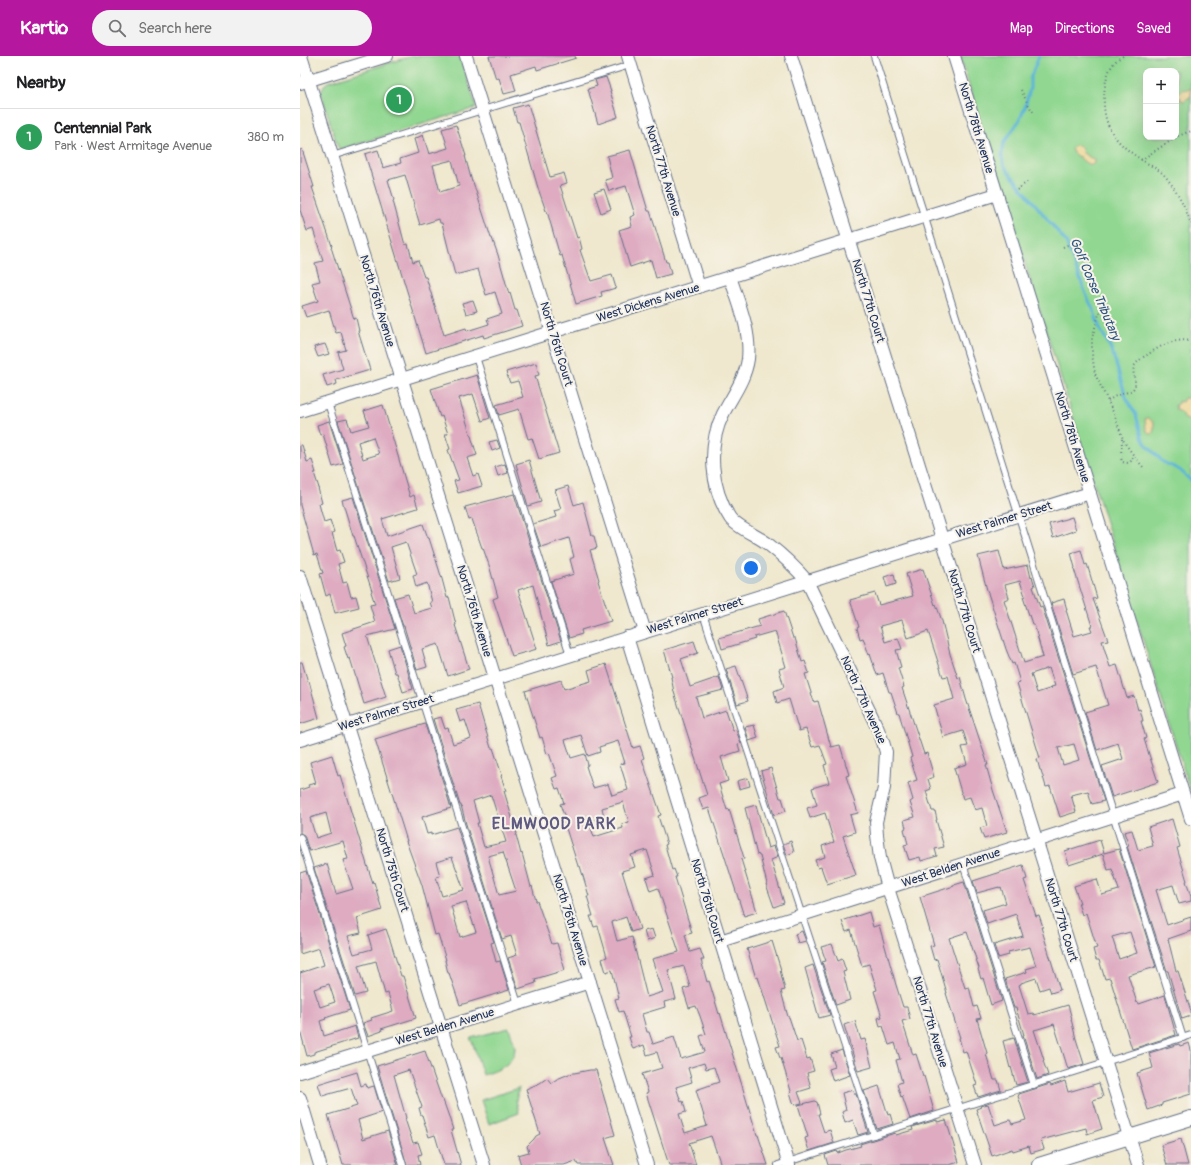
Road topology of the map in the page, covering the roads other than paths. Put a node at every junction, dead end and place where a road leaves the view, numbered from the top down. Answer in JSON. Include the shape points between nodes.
{"nodes":[{"id":1,"x":301,"y":56,"type":"edge"},
{"id":2,"x":386,"y":56,"type":"edge"},
{"id":3,"x":466,"y":56,"type":"edge"},
{"id":4,"x":791,"y":56,"type":"edge"},
{"id":5,"x":874,"y":56,"type":"edge"},
{"id":6,"x":954,"y":56,"type":"edge"},
{"id":7,"x":629,"y":60,"type":"edge"},
{"id":8,"x":304,"y":82,"type":"edge"},
{"id":9,"x":483,"y":110,"type":"junction"},
{"id":10,"x":332,"y":156,"type":"junction"},
{"id":11,"x":997,"y":194,"type":"junction"},
{"id":12,"x":924,"y":217,"type":"junction"},
{"id":13,"x":849,"y":240,"type":"junction"},
{"id":14,"x":730,"y":277,"type":"junction"},
{"id":15,"x":699,"y":287,"type":"junction"},
{"id":16,"x":552,"y":332,"type":"junction"},
{"id":17,"x":476,"y":356,"type":"junction"},
{"id":18,"x":402,"y":380,"type":"junction"},
{"id":19,"x":328,"y":403,"type":"junction"},
{"id":20,"x":300,"y":411,"type":"edge"},
{"id":21,"x":1090,"y":493,"type":"junction"},
{"id":22,"x":1018,"y":515,"type":"junction"},
{"id":23,"x":942,"y":539,"type":"junction"},
{"id":24,"x":300,"y":576,"type":"edge"},
{"id":25,"x":807,"y":581,"type":"junction"},
{"id":26,"x":703,"y":614,"type":"junction"},
{"id":27,"x":645,"y":632,"type":"junction"},
{"id":28,"x":627,"y":637,"type":"junction"},
{"id":29,"x":570,"y":655,"type":"junction"},
{"id":30,"x":495,"y":679,"type":"junction"},
{"id":31,"x":422,"y":702,"type":"junction"},
{"id":32,"x":347,"y":725,"type":"junction"},
{"id":33,"x":300,"y":740,"type":"edge"},
{"id":34,"x":1183,"y":794,"type":"junction"},
{"id":35,"x":1113,"y":816,"type":"junction"},
{"id":36,"x":1191,"y":819,"type":"edge"},
{"id":37,"x":300,"y":837,"type":"edge"},
{"id":38,"x":1036,"y":840,"type":"junction"},
{"id":39,"x":964,"y":864,"type":"junction"},
{"id":40,"x":888,"y":888,"type":"junction"},
{"id":41,"x":802,"y":916,"type":"junction"},
{"id":42,"x":720,"y":941,"type":"junction"},
{"id":43,"x":590,"y":982,"type":"junction"},
{"id":44,"x":518,"y":1004,"type":"junction"},
{"id":45,"x":441,"y":1028,"type":"junction"},
{"id":46,"x":1191,"y":1035,"type":"edge"},
{"id":47,"x":1183,"y":1038,"type":"junction"},
{"id":48,"x":367,"y":1051,"type":"junction"},
{"id":49,"x":1106,"y":1062,"type":"junction"},
{"id":50,"x":300,"y":1072,"type":"edge"},
{"id":51,"x":1034,"y":1085,"type":"junction"},
{"id":52,"x":300,"y":1098,"type":"edge"},
{"id":53,"x":957,"y":1109,"type":"junction"},
{"id":54,"x":1191,"y":1118,"type":"edge"},
{"id":55,"x":874,"y":1135,"type":"junction"},
{"id":56,"x":1129,"y":1137,"type":"junction"},
{"id":57,"x":1056,"y":1163,"type":"edge"},
{"id":58,"x":785,"y":1164,"type":"edge"},
{"id":59,"x":320,"y":1165,"type":"edge"},
{"id":60,"x":403,"y":1165,"type":"edge"},
{"id":61,"x":484,"y":1165,"type":"edge"},
{"id":62,"x":647,"y":1165,"type":"edge"},
{"id":63,"x":975,"y":1165,"type":"edge"},
{"id":64,"x":1039,"y":1165,"type":"edge"},
{"id":65,"x":1138,"y":1165,"type":"edge"}],
"edges":[{"from":1,"to":8,"type":"street","name":"North 76th Avenue"},
{"from":2,"to":8,"type":"street"},
{"from":3,"to":9,"type":"street","name":"North 76th Court"},
{"from":4,"to":13,"type":"street","name":"North 77th Court"},
{"from":5,"to":12,"type":"lane"},
{"from":6,"to":11,"type":"street","name":"North 78th Avenue"},
{"from":7,"to":9,"type":"lane"},
{"from":7,"to":15,"type":"street","name":"North 77th Avenue"},
{"from":8,"to":10,"type":"street","name":"North 76th Avenue"},
{"from":9,"to":10,"type":"lane"},
{"from":9,"to":16,"type":"street","name":"North 76th Court"},
{"from":10,"to":18,"type":"street","name":"North 76th Avenue"},
{"from":11,"to":12,"type":"street","name":"West Dickens Avenue"},
{"from":11,"to":21,"type":"street","name":"North 78th Avenue"},
{"from":12,"to":13,"type":"street","name":"West Dickens Avenue"},
{"from":12,"to":22,"type":"lane"},
{"from":13,"to":14,"type":"street","name":"West Dickens Avenue"},
{"from":13,"to":23,"type":"street","name":"North 77th Court"},
{"from":14,"to":15,"type":"street","name":"West Dickens Avenue"},
{"from":14,"to":25,"type":"street","name":"North 77th Avenue","via":[[746,324],[749,342],[744,376],[716,432],[713,456],[719,495],[732,520],[781,554]]},
{"from":15,"to":16,"type":"street","name":"West Dickens Avenue"},
{"from":16,"to":17,"type":"street","name":"West Dickens Avenue"},
{"from":16,"to":27,"type":"street","name":"North 76th Court"},
{"from":17,"to":18,"type":"street","name":"West Dickens Avenue"},
{"from":17,"to":29,"type":"lane"},
{"from":18,"to":19,"type":"street","name":"West Dickens Avenue"},
{"from":18,"to":30,"type":"street","name":"North 76th Avenue"},
{"from":19,"to":20,"type":"street","name":"West Dickens Avenue"},
{"from":19,"to":31,"type":"lane"},
{"from":21,"to":22,"type":"street","name":"West Palmer Street"},
{"from":21,"to":34,"type":"street","name":"North 78th Avenue"},
{"from":22,"to":23,"type":"street","name":"West Palmer Street"},
{"from":22,"to":35,"type":"lane"},
{"from":23,"to":25,"type":"street","name":"West Palmer Street"},
{"from":23,"to":38,"type":"street","name":"North 77th Court"},
{"from":24,"to":32,"type":"street","name":"North 75th Court"},
{"from":25,"to":26,"type":"street","name":"West Palmer Street"},
{"from":25,"to":40,"type":"street","name":"North 77th Avenue","via":[[877,727],[886,752],[884,788],[876,822],[880,858]]},
{"from":26,"to":27,"type":"street","name":"West Palmer Street"},
{"from":26,"to":41,"type":"lane"},
{"from":27,"to":28,"type":"street","name":"West Palmer Street"},
{"from":28,"to":29,"type":"street","name":"West Palmer Street"},
{"from":28,"to":42,"type":"street","name":"North 76th Court"},
{"from":29,"to":30,"type":"street","name":"West Palmer Street"},
{"from":30,"to":31,"type":"street","name":"West Palmer Street"},
{"from":30,"to":43,"type":"street","name":"North 76th Avenue"},
{"from":31,"to":32,"type":"street","name":"West Palmer Street"},
{"from":31,"to":44,"type":"lane"},
{"from":32,"to":33,"type":"street","name":"West Palmer Street"},
{"from":32,"to":45,"type":"street","name":"North 75th Court"},
{"from":34,"to":35,"type":"street","name":"West Belden Avenue"},
{"from":34,"to":36,"type":"street","name":"North 78th Avenue"},
{"from":35,"to":38,"type":"street","name":"West Belden Avenue"},
{"from":35,"to":47,"type":"lane"},
{"from":37,"to":48,"type":"lane"},
{"from":38,"to":39,"type":"street","name":"West Belden Avenue"},
{"from":38,"to":49,"type":"street","name":"North 77th Court"},
{"from":39,"to":40,"type":"street","name":"West Belden Avenue"},
{"from":39,"to":51,"type":"lane"},
{"from":40,"to":41,"type":"street","name":"West Belden Avenue"},
{"from":40,"to":53,"type":"street","name":"North 77th Avenue"},
{"from":41,"to":42,"type":"street","name":"West Belden Avenue"},
{"from":41,"to":55,"type":"lane"},
{"from":42,"to":58,"type":"street","name":"North 76th Court"},
{"from":43,"to":44,"type":"street","name":"West Belden Avenue"},
{"from":43,"to":62,"type":"street","name":"North 76th Avenue"},
{"from":44,"to":45,"type":"street","name":"West Belden Avenue"},
{"from":45,"to":48,"type":"street","name":"West Belden Avenue"},
{"from":45,"to":61,"type":"street","name":"North 75th Court"},
{"from":46,"to":47,"type":"lane"},
{"from":47,"to":49,"type":"lane"},
{"from":48,"to":50,"type":"street","name":"West Belden Avenue"},
{"from":48,"to":60,"type":"lane"},
{"from":49,"to":51,"type":"lane"},
{"from":49,"to":56,"type":"street","name":"North 77th Court"},
{"from":51,"to":53,"type":"lane"},
{"from":52,"to":59,"type":"street"},
{"from":53,"to":55,"type":"lane"},
{"from":53,"to":63,"type":"street","name":"North 77th Avenue"},
{"from":54,"to":56,"type":"street"},
{"from":55,"to":58,"type":"lane"},
{"from":56,"to":57,"type":"street"},
{"from":56,"to":65,"type":"street","name":"North 77th Court"},
{"from":57,"to":64,"type":"street"}]}
